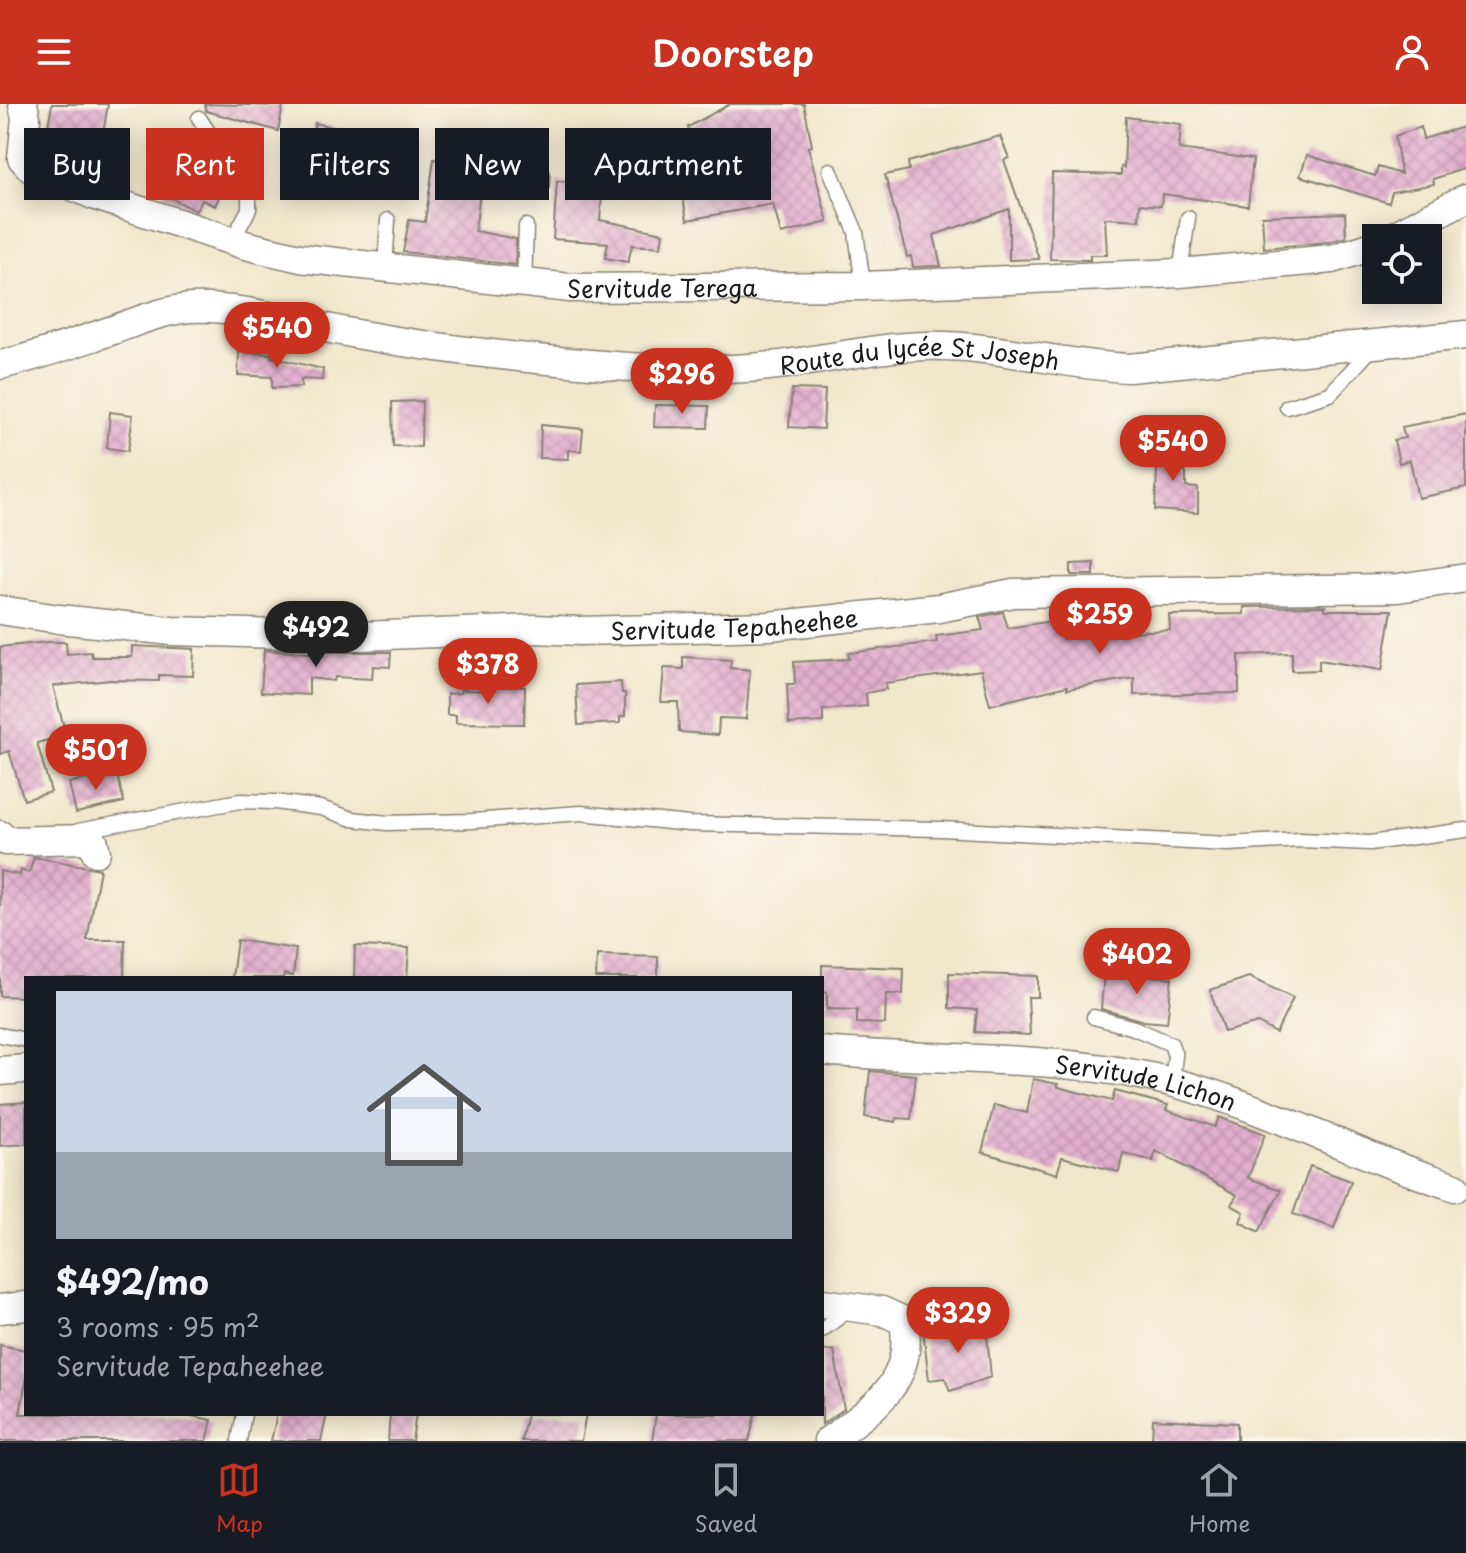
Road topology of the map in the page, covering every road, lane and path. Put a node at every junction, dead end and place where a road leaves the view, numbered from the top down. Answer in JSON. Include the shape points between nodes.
{"nodes":[{"id":1,"x":23,"y":104,"type":"edge"},
{"id":2,"x":199,"y":118,"type":"dead end"},
{"id":3,"x":830,"y":170,"type":"dead end"},
{"id":4,"x":1466,"y":198,"type":"edge"},
{"id":5,"x":1188,"y":218,"type":"dead end"},
{"id":6,"x":388,"y":220,"type":"dead end"},
{"id":7,"x":1417,"y":224,"type":"edge"},
{"id":8,"x":526,"y":226,"type":"dead end"},
{"id":9,"x":232,"y":241,"type":"junction"},
{"id":10,"x":1362,"y":249,"type":"edge"},
{"id":11,"x":385,"y":268,"type":"junction"},
{"id":12,"x":1180,"y":273,"type":"junction"},
{"id":13,"x":524,"y":284,"type":"junction"},
{"id":14,"x":863,"y":286,"type":"junction"},
{"id":15,"x":1466,"y":335,"type":"edge"},
{"id":16,"x":1377,"y":343,"type":"junction"},
{"id":17,"x":0,"y":365,"type":"edge"},
{"id":18,"x":1287,"y":407,"type":"dead end"},
{"id":19,"x":1466,"y":578,"type":"edge"},
{"id":20,"x":0,"y":610,"type":"edge"},
{"id":21,"x":1466,"y":830,"type":"edge"},
{"id":22,"x":1,"y":836,"type":"edge"},
{"id":23,"x":96,"y":852,"type":"dead end"},
{"id":24,"x":1094,"y":1017,"type":"dead end"},
{"id":25,"x":0,"y":1035,"type":"edge"},
{"id":26,"x":24,"y":1040,"type":"edge"},
{"id":27,"x":824,"y":1051,"type":"edge"},
{"id":28,"x":24,"y":1069,"type":"edge"},
{"id":29,"x":0,"y":1071,"type":"edge"},
{"id":30,"x":1172,"y":1082,"type":"junction"},
{"id":31,"x":1455,"y":1187,"type":"dead end"},
{"id":32,"x":835,"y":1304,"type":"edge"},
{"id":33,"x":24,"y":1306,"type":"edge"},
{"id":34,"x":0,"y":1309,"type":"edge"},
{"id":35,"x":824,"y":1328,"type":"edge"},
{"id":36,"x":244,"y":1416,"type":"edge"},
{"id":37,"x":239,"y":1441,"type":"edge"},
{"id":38,"x":828,"y":1441,"type":"edge"}],
"edges":[{"from":1,"to":9,"type":"street","name":"Servitude Terega","via":[[21,154],[32,169]]},
{"from":2,"to":9,"type":"lane","via":[[249,194],[249,209]]},
{"from":3,"to":14,"type":"lane","via":[[856,232]]},
{"from":4,"to":7,"type":"street"},
{"from":5,"to":12,"type":"lane"},
{"from":6,"to":11,"type":"lane"},
{"from":8,"to":13,"type":"lane"},
{"from":9,"to":11,"type":"street","name":"Servitude Terega","via":[[300,258]]},
{"from":10,"to":12,"type":"street","name":"Servitude Terega","via":[[1332,259]]},
{"from":11,"to":13,"type":"street","name":"Servitude Terega"},
{"from":12,"to":14,"type":"street","name":"Servitude Terega"},
{"from":13,"to":14,"type":"street","name":"Servitude Terega"},
{"from":15,"to":16,"type":"street","name":"Route du lycée St Joseph"},
{"from":16,"to":17,"type":"street","name":"Route du lycée St Joseph","via":[[1129,368],[987,348],[924,346],[786,364],[684,370],[473,352],[190,308]]},
{"from":16,"to":18,"type":"lane","via":[[1330,394]]},
{"from":19,"to":20,"type":"street","name":"Servitude Tepaheehee","via":[[1398,588],[1013,593],[939,608],[769,626],[361,636],[172,631]]},
{"from":21,"to":22,"type":"lane","via":[[1370,843],[1228,844],[970,830],[689,824],[581,813],[387,823],[321,808],[240,801],[71,832]]},
{"from":22,"to":23,"type":"street","via":[[6,841],[88,839]]},
{"from":24,"to":30,"type":"lane","via":[[1171,1044]]},
{"from":25,"to":26,"type":"lane"},
{"from":27,"to":30,"type":"street","name":"Servitude Lichon","via":[[1033,1060]]},
{"from":28,"to":29,"type":"street"},
{"from":30,"to":31,"type":"street","name":"Servitude Lichon","via":[[1242,1103]]},
{"from":32,"to":35,"type":"lane","via":[[838,1318]]},
{"from":32,"to":38,"type":"street","via":[[882,1311],[904,1321],[907,1341],[889,1391],[870,1412]]},
{"from":33,"to":34,"type":"street"},
{"from":36,"to":37,"type":"lane"}]}
